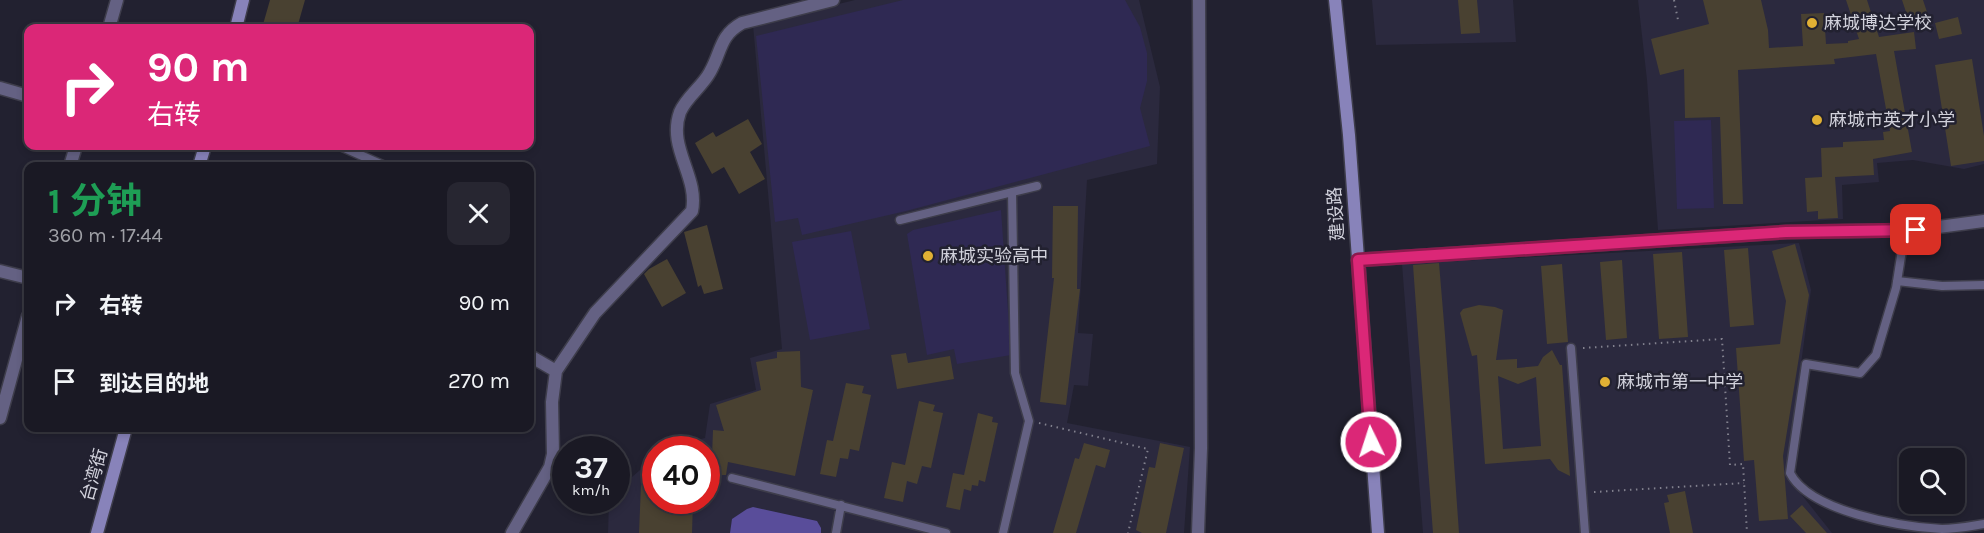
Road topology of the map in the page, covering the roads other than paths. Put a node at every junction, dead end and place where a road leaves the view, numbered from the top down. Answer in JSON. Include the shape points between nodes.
{"nodes":[{"id":1,"x":117,"y":0,"type":"edge"},
{"id":2,"x":243,"y":0,"type":"edge"},
{"id":3,"x":833,"y":0,"type":"edge"},
{"id":4,"x":1199,"y":0,"type":"edge"},
{"id":5,"x":1335,"y":0,"type":"edge"},
{"id":6,"x":110,"y":24,"type":"edge"},
{"id":7,"x":237,"y":24,"type":"edge"},
{"id":8,"x":0,"y":88,"type":"edge"},
{"id":9,"x":24,"y":95,"type":"edge"},
{"id":10,"x":349,"y":150,"type":"edge"},
{"id":11,"x":375,"y":162,"type":"edge"},
{"id":12,"x":1037,"y":186,"type":"dead end"},
{"id":13,"x":1012,"y":192,"type":"junction"},
{"id":14,"x":900,"y":220,"type":"dead end"},
{"id":15,"x":1984,"y":220,"type":"edge"},
{"id":16,"x":1905,"y":231,"type":"junction"},
{"id":17,"x":1358,"y":260,"type":"junction"},
{"id":18,"x":0,"y":271,"type":"edge"},
{"id":19,"x":24,"y":277,"type":"edge"},
{"id":20,"x":1897,"y":281,"type":"junction"},
{"id":21,"x":1984,"y":285,"type":"edge"},
{"id":22,"x":24,"y":331,"type":"edge"},
{"id":23,"x":1571,"y":348,"type":"road end"},
{"id":24,"x":534,"y":358,"type":"edge"},
{"id":25,"x":556,"y":370,"type":"junction"},
{"id":26,"x":0,"y":418,"type":"edge"},
{"id":27,"x":125,"y":432,"type":"edge"},
{"id":28,"x":732,"y":478,"type":"dead end"},
{"id":29,"x":841,"y":506,"type":"junction"},
{"id":30,"x":1984,"y":524,"type":"edge"},
{"id":31,"x":97,"y":533,"type":"edge"},
{"id":32,"x":512,"y":533,"type":"edge"},
{"id":33,"x":836,"y":533,"type":"edge"},
{"id":34,"x":946,"y":533,"type":"edge"},
{"id":35,"x":1003,"y":533,"type":"edge"},
{"id":36,"x":1198,"y":533,"type":"edge"},
{"id":37,"x":1378,"y":533,"type":"edge"},
{"id":38,"x":1585,"y":533,"type":"edge"}],
"edges":[{"from":1,"to":6,"type":"street"},
{"from":2,"to":7,"type":"street"},
{"from":3,"to":25,"type":"street","via":[[742,23],[725,36],[711,70],[680,112],[677,125],[677,144],[694,195],[692,211],[595,313]]},
{"from":4,"to":36,"type":"street"},
{"from":5,"to":17,"type":"street","name":"建设路"},
{"from":8,"to":9,"type":"street"},
{"from":10,"to":11,"type":"lane"},
{"from":12,"to":13,"type":"lane"},
{"from":13,"to":14,"type":"lane"},
{"from":13,"to":35,"type":"lane","via":[[1016,373],[1029,421]]},
{"from":15,"to":16,"type":"street"},
{"from":16,"to":17,"type":"street","via":[[1786,232]]},
{"from":16,"to":20,"type":"lane"},
{"from":17,"to":37,"type":"street","name":"建设路"},
{"from":18,"to":19,"type":"street"},
{"from":20,"to":21,"type":"lane"},
{"from":20,"to":30,"type":"lane","via":[[1876,355],[1860,373],[1806,364],[1790,473],[1803,490],[1838,509],[1891,523],[1944,529]]},
{"from":22,"to":26,"type":"street"},
{"from":23,"to":38,"type":"lane"},
{"from":24,"to":25,"type":"street"},
{"from":25,"to":32,"type":"street","via":[[550,467]]},
{"from":27,"to":31,"type":"street","name":"台湾街"},
{"from":28,"to":29,"type":"lane"},
{"from":29,"to":33,"type":"lane"},
{"from":29,"to":34,"type":"lane"}]}
